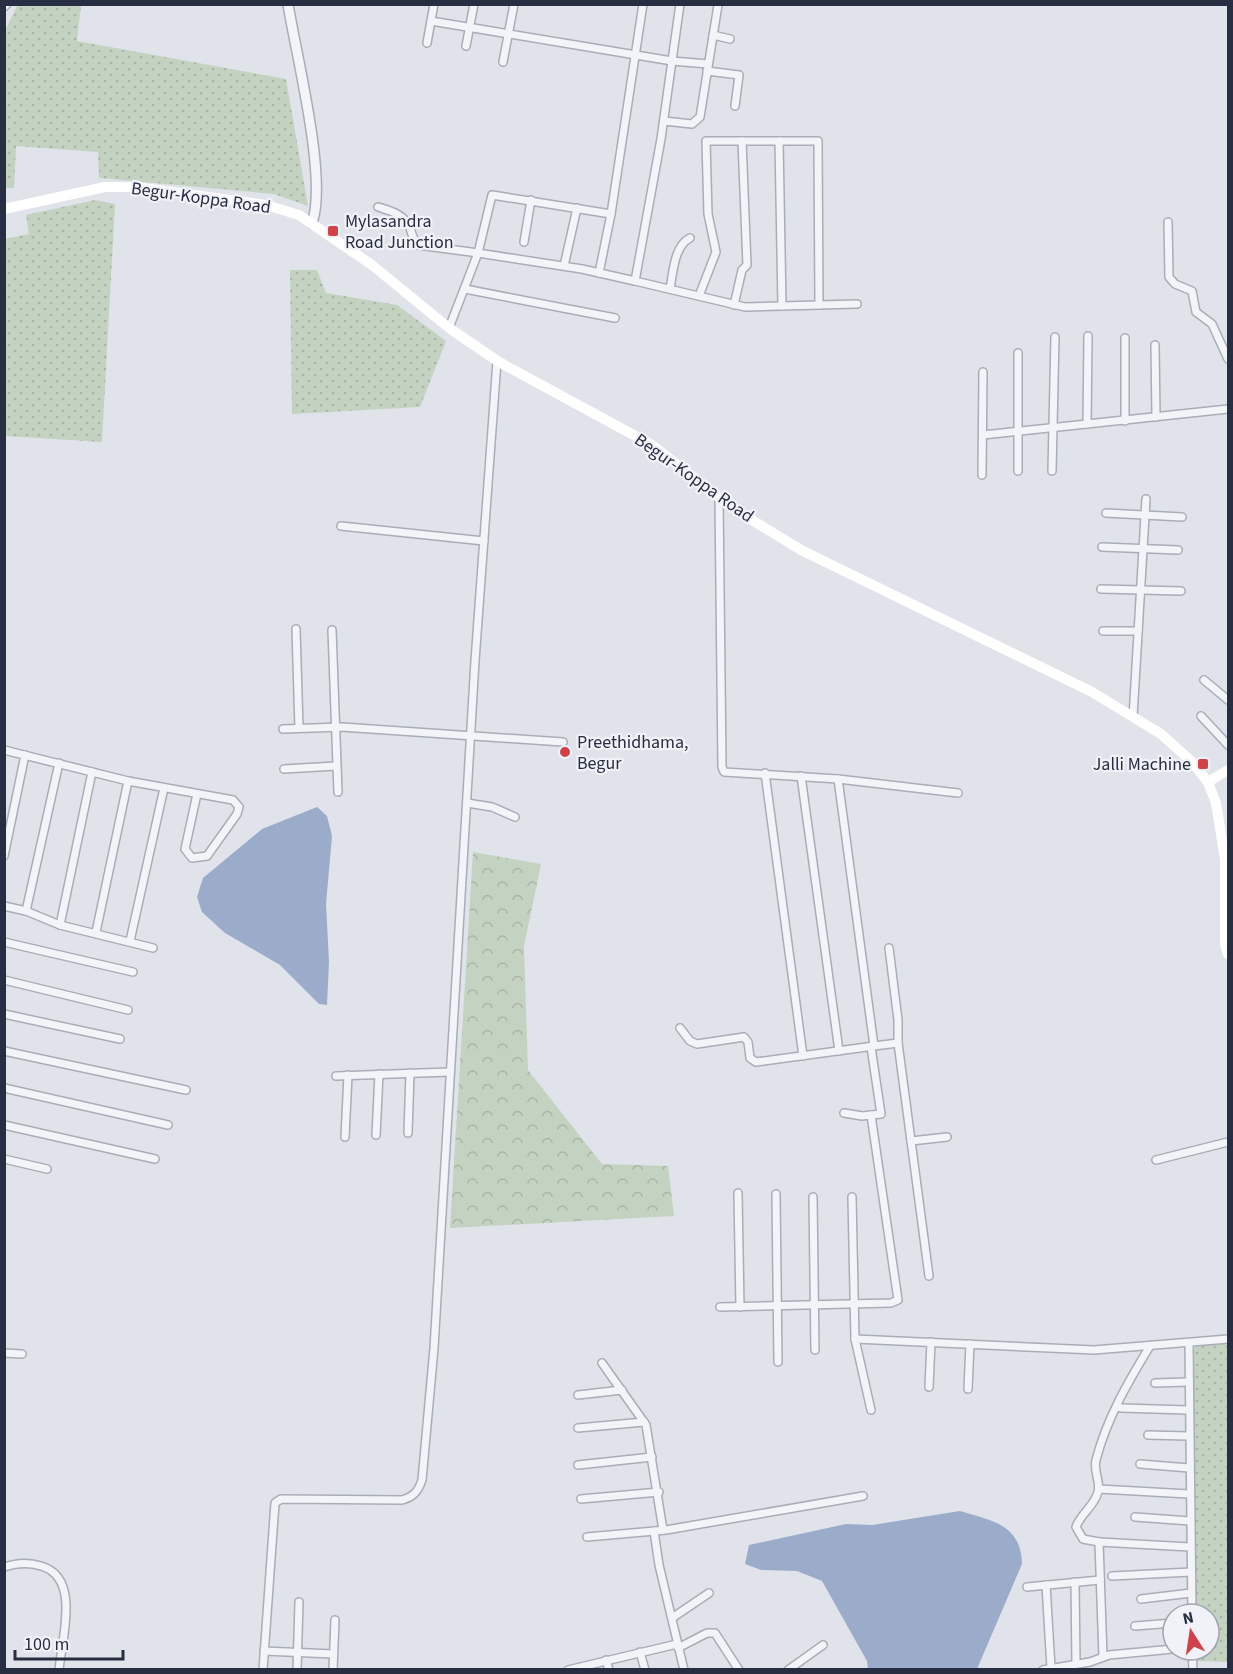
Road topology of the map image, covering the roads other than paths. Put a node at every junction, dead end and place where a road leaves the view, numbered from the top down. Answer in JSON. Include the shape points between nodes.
{"nodes":[{"id":1,"x":288,"y":4,"type":"edge"},
{"id":2,"x":434,"y":4,"type":"edge"},
{"id":3,"x":474,"y":4,"type":"edge"},
{"id":4,"x":514,"y":4,"type":"edge"},
{"id":5,"x":643,"y":4,"type":"edge"},
{"id":6,"x":680,"y":4,"type":"edge"},
{"id":7,"x":718,"y":5,"type":"edge"},
{"id":8,"x":431,"y":21,"type":"junction"},
{"id":9,"x":470,"y":27,"type":"junction"},
{"id":10,"x":508,"y":34,"type":"junction"},
{"id":11,"x":713,"y":35,"type":"junction"},
{"id":12,"x":730,"y":39,"type":"dead end"},
{"id":13,"x":427,"y":43,"type":"dead end"},
{"id":14,"x":466,"y":46,"type":"dead end"},
{"id":15,"x":636,"y":55,"type":"junction"},
{"id":16,"x":672,"y":61,"type":"junction"},
{"id":17,"x":503,"y":62,"type":"dead end"},
{"id":18,"x":707,"y":67,"type":"junction"},
{"id":19,"x":735,"y":106,"type":"dead end"},
{"id":20,"x":664,"y":121,"type":"junction"},
{"id":21,"x":742,"y":141,"type":"junction"},
{"id":22,"x":779,"y":141,"type":"junction"},
{"id":23,"x":531,"y":200,"type":"junction"},
{"id":24,"x":378,"y":207,"type":"dead end"},
{"id":25,"x":577,"y":208,"type":"junction"},
{"id":26,"x":4,"y":209,"type":"edge"},
{"id":27,"x":611,"y":214,"type":"junction"},
{"id":28,"x":1168,"y":222,"type":"dead end"},
{"id":29,"x":312,"y":223,"type":"junction"},
{"id":30,"x":690,"y":238,"type":"dead end"},
{"id":31,"x":524,"y":242,"type":"dead end"},
{"id":32,"x":478,"y":254,"type":"junction"},
{"id":33,"x":564,"y":266,"type":"junction"},
{"id":34,"x":599,"y":273,"type":"junction"},
{"id":35,"x":634,"y":281,"type":"junction"},
{"id":36,"x":465,"y":289,"type":"junction"},
{"id":37,"x":670,"y":289,"type":"junction"},
{"id":38,"x":699,"y":296,"type":"junction"},
{"id":39,"x":734,"y":304,"type":"junction"},
{"id":40,"x":857,"y":304,"type":"dead end"},
{"id":41,"x":819,"y":305,"type":"junction"},
{"id":42,"x":782,"y":306,"type":"junction"},
{"id":43,"x":615,"y":318,"type":"dead end"},
{"id":44,"x":449,"y":328,"type":"junction"},
{"id":45,"x":1055,"y":336,"type":"dead end"},
{"id":46,"x":1088,"y":336,"type":"dead end"},
{"id":47,"x":1125,"y":338,"type":"dead end"},
{"id":48,"x":1155,"y":345,"type":"dead end"},
{"id":49,"x":1018,"y":353,"type":"dead end"},
{"id":50,"x":1228,"y":359,"type":"edge"},
{"id":51,"x":497,"y":361,"type":"junction"},
{"id":52,"x":983,"y":372,"type":"dead end"},
{"id":53,"x":1228,"y":410,"type":"edge"},
{"id":54,"x":1156,"y":417,"type":"junction"},
{"id":55,"x":1125,"y":421,"type":"junction"},
{"id":56,"x":1087,"y":424,"type":"junction"},
{"id":57,"x":1053,"y":428,"type":"junction"},
{"id":58,"x":1018,"y":432,"type":"junction"},
{"id":59,"x":983,"y":435,"type":"junction"},
{"id":60,"x":1018,"y":471,"type":"dead end"},
{"id":61,"x":1052,"y":471,"type":"dead end"},
{"id":62,"x":982,"y":475,"type":"dead end"},
{"id":63,"x":719,"y":498,"type":"junction"},
{"id":64,"x":1146,"y":500,"type":"dead end"},
{"id":65,"x":1106,"y":513,"type":"dead end"},
{"id":66,"x":1145,"y":514,"type":"junction"},
{"id":67,"x":1182,"y":517,"type":"dead end"},
{"id":68,"x":341,"y":526,"type":"dead end"},
{"id":69,"x":484,"y":541,"type":"junction"},
{"id":70,"x":1102,"y":547,"type":"dead end"},
{"id":71,"x":1143,"y":549,"type":"junction"},
{"id":72,"x":1178,"y":550,"type":"dead end"},
{"id":73,"x":1101,"y":589,"type":"dead end"},
{"id":74,"x":1140,"y":590,"type":"junction"},
{"id":75,"x":1181,"y":591,"type":"dead end"},
{"id":76,"x":296,"y":630,"type":"dead end"},
{"id":77,"x":332,"y":630,"type":"dead end"},
{"id":78,"x":1103,"y":631,"type":"dead end"},
{"id":79,"x":1138,"y":631,"type":"junction"},
{"id":80,"x":1203,"y":680,"type":"dead end"},
{"id":81,"x":1228,"y":700,"type":"edge"},
{"id":82,"x":1201,"y":716,"type":"dead end"},
{"id":83,"x":1133,"y":717,"type":"junction"},
{"id":84,"x":335,"y":727,"type":"junction"},
{"id":85,"x":299,"y":728,"type":"junction"},
{"id":86,"x":283,"y":729,"type":"dead end"},
{"id":87,"x":471,"y":737,"type":"junction"},
{"id":88,"x":563,"y":742,"type":"dead end"},
{"id":89,"x":1228,"y":745,"type":"edge"},
{"id":90,"x":4,"y":750,"type":"edge"},
{"id":91,"x":25,"y":755,"type":"junction"},
{"id":92,"x":59,"y":763,"type":"junction"},
{"id":93,"x":336,"y":766,"type":"junction"},
{"id":94,"x":285,"y":769,"type":"dead end"},
{"id":95,"x":1228,"y":770,"type":"edge"},
{"id":96,"x":92,"y":772,"type":"junction"},
{"id":97,"x":765,"y":773,"type":"junction"},
{"id":98,"x":801,"y":776,"type":"junction"},
{"id":99,"x":838,"y":779,"type":"junction"},
{"id":100,"x":128,"y":780,"type":"junction"},
{"id":101,"x":1208,"y":782,"type":"junction"},
{"id":102,"x":164,"y":788,"type":"junction"},
{"id":103,"x":338,"y":792,"type":"dead end"},
{"id":104,"x":958,"y":793,"type":"dead end"},
{"id":105,"x":197,"y":794,"type":"junction"},
{"id":106,"x":467,"y":804,"type":"junction"},
{"id":107,"x":515,"y":817,"type":"dead end"},
{"id":108,"x":4,"y":856,"type":"edge"},
{"id":109,"x":4,"y":906,"type":"edge"},
{"id":110,"x":26,"y":911,"type":"junction"},
{"id":111,"x":60,"y":925,"type":"junction"},
{"id":112,"x":96,"y":932,"type":"junction"},
{"id":113,"x":130,"y":941,"type":"junction"},
{"id":114,"x":4,"y":942,"type":"edge"},
{"id":115,"x":153,"y":948,"type":"dead end"},
{"id":116,"x":889,"y":948,"type":"dead end"},
{"id":117,"x":1228,"y":954,"type":"edge"},
{"id":118,"x":133,"y":972,"type":"dead end"},
{"id":119,"x":4,"y":980,"type":"edge"},
{"id":120,"x":128,"y":1010,"type":"dead end"},
{"id":121,"x":4,"y":1014,"type":"edge"},
{"id":122,"x":680,"y":1028,"type":"dead end"},
{"id":123,"x":120,"y":1039,"type":"dead end"},
{"id":124,"x":898,"y":1044,"type":"junction"},
{"id":125,"x":872,"y":1046,"type":"junction"},
{"id":126,"x":4,"y":1051,"type":"edge"},
{"id":127,"x":839,"y":1051,"type":"junction"},
{"id":128,"x":803,"y":1056,"type":"junction"},
{"id":129,"x":449,"y":1072,"type":"junction"},
{"id":130,"x":410,"y":1073,"type":"junction"},
{"id":131,"x":379,"y":1074,"type":"junction"},
{"id":132,"x":348,"y":1075,"type":"junction"},
{"id":133,"x":336,"y":1076,"type":"dead end"},
{"id":134,"x":4,"y":1088,"type":"edge"},
{"id":135,"x":186,"y":1090,"type":"dead end"},
{"id":136,"x":844,"y":1113,"type":"dead end"},
{"id":137,"x":871,"y":1115,"type":"junction"},
{"id":138,"x":4,"y":1125,"type":"edge"},
{"id":139,"x":168,"y":1125,"type":"dead end"},
{"id":140,"x":408,"y":1133,"type":"dead end"},
{"id":141,"x":376,"y":1136,"type":"dead end"},
{"id":142,"x":345,"y":1137,"type":"dead end"},
{"id":143,"x":947,"y":1137,"type":"dead end"},
{"id":144,"x":911,"y":1141,"type":"junction"},
{"id":145,"x":1228,"y":1142,"type":"edge"},
{"id":146,"x":4,"y":1159,"type":"edge"},
{"id":147,"x":155,"y":1159,"type":"dead end"},
{"id":148,"x":1156,"y":1160,"type":"dead end"},
{"id":149,"x":47,"y":1169,"type":"dead end"},
{"id":150,"x":738,"y":1193,"type":"dead end"},
{"id":151,"x":776,"y":1194,"type":"dead end"},
{"id":152,"x":813,"y":1197,"type":"dead end"},
{"id":153,"x":852,"y":1197,"type":"dead end"},
{"id":154,"x":929,"y":1276,"type":"dead end"},
{"id":155,"x":854,"y":1304,"type":"junction"},
{"id":156,"x":814,"y":1305,"type":"junction"},
{"id":157,"x":778,"y":1306,"type":"junction"},
{"id":158,"x":720,"y":1307,"type":"dead end"},
{"id":159,"x":740,"y":1307,"type":"junction"},
{"id":160,"x":855,"y":1339,"type":"junction"},
{"id":161,"x":1228,"y":1339,"type":"edge"},
{"id":162,"x":931,"y":1342,"type":"junction"},
{"id":163,"x":1189,"y":1343,"type":"junction"},
{"id":164,"x":970,"y":1344,"type":"junction"},
{"id":165,"x":1150,"y":1346,"type":"junction"},
{"id":166,"x":815,"y":1350,"type":"dead end"},
{"id":167,"x":4,"y":1353,"type":"edge"},
{"id":168,"x":22,"y":1354,"type":"dead end"},
{"id":169,"x":778,"y":1362,"type":"dead end"},
{"id":170,"x":602,"y":1363,"type":"dead end"},
{"id":171,"x":1188,"y":1382,"type":"junction"},
{"id":172,"x":1155,"y":1383,"type":"dead end"},
{"id":173,"x":929,"y":1388,"type":"dead end"},
{"id":174,"x":968,"y":1389,"type":"dead end"},
{"id":175,"x":622,"y":1390,"type":"junction"},
{"id":176,"x":578,"y":1395,"type":"dead end"},
{"id":177,"x":1121,"y":1408,"type":"dead end"},
{"id":178,"x":871,"y":1410,"type":"dead end"},
{"id":179,"x":1188,"y":1410,"type":"junction"},
{"id":180,"x":644,"y":1422,"type":"junction"},
{"id":181,"x":578,"y":1428,"type":"dead end"},
{"id":182,"x":1148,"y":1435,"type":"dead end"},
{"id":183,"x":1188,"y":1436,"type":"junction"},
{"id":184,"x":652,"y":1457,"type":"junction"},
{"id":185,"x":1140,"y":1464,"type":"dead end"},
{"id":186,"x":579,"y":1465,"type":"dead end"},
{"id":187,"x":1189,"y":1468,"type":"junction"},
{"id":188,"x":1099,"y":1489,"type":"junction"},
{"id":189,"x":659,"y":1492,"type":"junction"},
{"id":190,"x":1189,"y":1494,"type":"junction"},
{"id":191,"x":863,"y":1496,"type":"dead end"},
{"id":192,"x":581,"y":1499,"type":"dead end"},
{"id":193,"x":1135,"y":1517,"type":"dead end"},
{"id":194,"x":1190,"y":1521,"type":"junction"},
{"id":195,"x":663,"y":1530,"type":"junction"},
{"id":196,"x":654,"y":1531,"type":"junction"},
{"id":197,"x":587,"y":1538,"type":"dead end"},
{"id":198,"x":1100,"y":1542,"type":"junction"},
{"id":199,"x":1190,"y":1546,"type":"junction"},
{"id":200,"x":4,"y":1567,"type":"edge"},
{"id":201,"x":1191,"y":1572,"type":"junction"},
{"id":202,"x":1112,"y":1576,"type":"dead end"},
{"id":203,"x":1100,"y":1580,"type":"junction"},
{"id":204,"x":1075,"y":1582,"type":"junction"},
{"id":205,"x":1046,"y":1585,"type":"junction"},
{"id":206,"x":1027,"y":1587,"type":"dead end"},
{"id":207,"x":709,"y":1593,"type":"dead end"},
{"id":208,"x":1191,"y":1593,"type":"junction"},
{"id":209,"x":1141,"y":1599,"type":"dead end"},
{"id":210,"x":299,"y":1602,"type":"dead end"},
{"id":211,"x":1191,"y":1602,"type":"edge"},
{"id":212,"x":672,"y":1618,"type":"junction"},
{"id":213,"x":335,"y":1620,"type":"dead end"},
{"id":214,"x":1161,"y":1624,"type":"edge"},
{"id":215,"x":1135,"y":1626,"type":"dead end"},
{"id":216,"x":824,"y":1645,"type":"dead end"},
{"id":217,"x":678,"y":1646,"type":"junction"},
{"id":218,"x":1161,"y":1650,"type":"edge"},
{"id":219,"x":264,"y":1651,"type":"junction"},
{"id":220,"x":298,"y":1653,"type":"junction"},
{"id":221,"x":640,"y":1653,"type":"junction"},
{"id":222,"x":333,"y":1654,"type":"junction"},
{"id":223,"x":1103,"y":1657,"type":"junction"},
{"id":224,"x":606,"y":1660,"type":"junction"},
{"id":225,"x":1076,"y":1664,"type":"junction"},
{"id":226,"x":1091,"y":1666,"type":"edge"},
{"id":227,"x":572,"y":1669,"type":"edge"},
{"id":228,"x":1046,"y":1669,"type":"edge"},
{"id":229,"x":59,"y":1670,"type":"edge"},
{"id":230,"x":263,"y":1670,"type":"edge"},
{"id":231,"x":297,"y":1670,"type":"edge"},
{"id":232,"x":333,"y":1670,"type":"edge"},
{"id":233,"x":609,"y":1670,"type":"edge"},
{"id":234,"x":645,"y":1670,"type":"edge"},
{"id":235,"x":684,"y":1670,"type":"edge"},
{"id":236,"x":740,"y":1670,"type":"edge"},
{"id":237,"x":788,"y":1670,"type":"edge"}],
"edges":[{"from":1,"to":29,"type":"street","via":[[310,130],[318,207]]},
{"from":2,"to":8,"type":"street"},
{"from":3,"to":9,"type":"street"},
{"from":4,"to":10,"type":"street"},
{"from":5,"to":15,"type":"street"},
{"from":6,"to":16,"type":"street"},
{"from":7,"to":11,"type":"street"},
{"from":8,"to":9,"type":"street"},
{"from":8,"to":13,"type":"street"},
{"from":9,"to":10,"type":"street"},
{"from":9,"to":14,"type":"street"},
{"from":10,"to":15,"type":"street"},
{"from":10,"to":17,"type":"street"},
{"from":11,"to":12,"type":"street"},
{"from":11,"to":18,"type":"street"},
{"from":15,"to":16,"type":"street"},
{"from":15,"to":27,"type":"street"},
{"from":16,"to":18,"type":"street"},
{"from":16,"to":20,"type":"street"},
{"from":18,"to":19,"type":"street","via":[[739,75]]},
{"from":18,"to":20,"type":"street","via":[[697,122]]},
{"from":20,"to":35,"type":"street"},
{"from":21,"to":22,"type":"street"},
{"from":21,"to":38,"type":"street","via":[[706,141],[708,214],[716,252]]},
{"from":21,"to":39,"type":"street","via":[[747,265],[742,270]]},
{"from":22,"to":41,"type":"street","via":[[818,141]]},
{"from":22,"to":42,"type":"street"},
{"from":23,"to":25,"type":"street"},
{"from":23,"to":31,"type":"street"},
{"from":23,"to":32,"type":"street","via":[[492,195]]},
{"from":24,"to":32,"type":"street","via":[[404,218],[418,245]]},
{"from":25,"to":27,"type":"street"},
{"from":25,"to":33,"type":"street"},
{"from":26,"to":29,"type":"main road","name":"Begur-Koppa Road","via":[[105,187],[136,187],[266,205],[300,215]]},
{"from":27,"to":34,"type":"street"},
{"from":28,"to":50,"type":"street","via":[[1169,277],[1192,291],[1196,312],[1212,324]]},
{"from":29,"to":44,"type":"main road","name":"Begur-Koppa Road","via":[[372,265]]},
{"from":30,"to":37,"type":"street","via":[[684,240],[679,250]]},
{"from":32,"to":33,"type":"street"},
{"from":32,"to":36,"type":"street"},
{"from":33,"to":34,"type":"street"},
{"from":34,"to":35,"type":"street"},
{"from":35,"to":37,"type":"street"},
{"from":36,"to":43,"type":"street"},
{"from":36,"to":44,"type":"street"},
{"from":37,"to":38,"type":"street"},
{"from":38,"to":39,"type":"street"},
{"from":39,"to":42,"type":"street"},
{"from":40,"to":41,"type":"street"},
{"from":41,"to":42,"type":"street"},
{"from":44,"to":51,"type":"main road","name":"Begur-Koppa Road"},
{"from":45,"to":57,"type":"street"},
{"from":46,"to":56,"type":"street"},
{"from":47,"to":55,"type":"street"},
{"from":48,"to":54,"type":"street"},
{"from":49,"to":58,"type":"street"},
{"from":51,"to":63,"type":"main road","name":"Begur-Koppa Road","via":[[652,445]]},
{"from":51,"to":69,"type":"street"},
{"from":52,"to":59,"type":"street"},
{"from":53,"to":54,"type":"street"},
{"from":54,"to":55,"type":"street"},
{"from":55,"to":56,"type":"street"},
{"from":56,"to":57,"type":"street"},
{"from":57,"to":58,"type":"street"},
{"from":57,"to":61,"type":"street"},
{"from":58,"to":59,"type":"street"},
{"from":58,"to":60,"type":"street"},
{"from":59,"to":62,"type":"street"},
{"from":63,"to":83,"type":"main road","name":"Begur-Koppa Road","via":[[801,550],[1092,692]]},
{"from":63,"to":97,"type":"street","via":[[722,767],[726,774]]},
{"from":64,"to":66,"type":"street"},
{"from":65,"to":66,"type":"street"},
{"from":66,"to":67,"type":"street"},
{"from":66,"to":71,"type":"street"},
{"from":68,"to":69,"type":"street"},
{"from":69,"to":87,"type":"street"},
{"from":70,"to":71,"type":"street"},
{"from":71,"to":72,"type":"street"},
{"from":71,"to":74,"type":"street"},
{"from":73,"to":74,"type":"street"},
{"from":74,"to":75,"type":"street"},
{"from":74,"to":79,"type":"street"},
{"from":76,"to":85,"type":"street"},
{"from":77,"to":84,"type":"street"},
{"from":78,"to":79,"type":"street"},
{"from":79,"to":83,"type":"street"},
{"from":80,"to":81,"type":"street"},
{"from":82,"to":89,"type":"street"},
{"from":83,"to":101,"type":"main road","name":"Begur-Koppa Road","via":[[1178,747]]},
{"from":84,"to":85,"type":"street"},
{"from":84,"to":87,"type":"street"},
{"from":84,"to":93,"type":"street"},
{"from":85,"to":86,"type":"street"},
{"from":87,"to":88,"type":"street"},
{"from":87,"to":106,"type":"street"},
{"from":90,"to":91,"type":"street"},
{"from":91,"to":92,"type":"street"},
{"from":91,"to":108,"type":"street"},
{"from":92,"to":96,"type":"street"},
{"from":92,"to":110,"type":"street"},
{"from":93,"to":94,"type":"street"},
{"from":93,"to":103,"type":"street"},
{"from":95,"to":101,"type":"main road"},
{"from":96,"to":100,"type":"street"},
{"from":96,"to":111,"type":"street"},
{"from":97,"to":98,"type":"street"},
{"from":97,"to":128,"type":"street"},
{"from":98,"to":99,"type":"street"},
{"from":98,"to":127,"type":"street"},
{"from":99,"to":104,"type":"street"},
{"from":99,"to":125,"type":"street"},
{"from":100,"to":102,"type":"street"},
{"from":100,"to":112,"type":"street"},
{"from":101,"to":117,"type":"main road","name":"Begur-Koppa Road","via":[[1222,829]]},
{"from":102,"to":105,"type":"street"},
{"from":102,"to":113,"type":"street"},
{"from":105,"to":105,"type":"street","via":[[233,800],[239,807],[207,856],[200,859],[192,858],[184,849]]},
{"from":106,"to":107,"type":"street","via":[[492,807]]},
{"from":106,"to":129,"type":"street"},
{"from":109,"to":110,"type":"street"},
{"from":110,"to":111,"type":"street"},
{"from":111,"to":112,"type":"street"},
{"from":112,"to":113,"type":"street"},
{"from":113,"to":115,"type":"street"},
{"from":114,"to":118,"type":"street"},
{"from":116,"to":124,"type":"street"},
{"from":119,"to":120,"type":"street"},
{"from":121,"to":123,"type":"street"},
{"from":122,"to":128,"type":"street","via":[[697,1044],[744,1037],[750,1058],[756,1062]]},
{"from":124,"to":125,"type":"street"},
{"from":124,"to":144,"type":"street"},
{"from":125,"to":127,"type":"street"},
{"from":125,"to":137,"type":"street","via":[[881,1114]]},
{"from":126,"to":135,"type":"street"},
{"from":127,"to":128,"type":"street"},
{"from":129,"to":130,"type":"street"},
{"from":129,"to":219,"type":"street","via":[[433,1359],[419,1490],[402,1500],[277,1501]]},
{"from":130,"to":131,"type":"street"},
{"from":130,"to":140,"type":"street"},
{"from":131,"to":132,"type":"street"},
{"from":131,"to":141,"type":"street"},
{"from":132,"to":133,"type":"street"},
{"from":132,"to":142,"type":"street"},
{"from":134,"to":139,"type":"street"},
{"from":136,"to":137,"type":"street"},
{"from":137,"to":155,"type":"street","via":[[898,1299],[891,1303]]},
{"from":138,"to":147,"type":"street"},
{"from":143,"to":144,"type":"street"},
{"from":144,"to":154,"type":"street"},
{"from":145,"to":148,"type":"street"},
{"from":146,"to":149,"type":"street"},
{"from":150,"to":159,"type":"street"},
{"from":151,"to":157,"type":"street"},
{"from":152,"to":156,"type":"street"},
{"from":153,"to":155,"type":"street"},
{"from":155,"to":156,"type":"street"},
{"from":155,"to":160,"type":"street"},
{"from":156,"to":157,"type":"street"},
{"from":156,"to":166,"type":"street"},
{"from":157,"to":159,"type":"street"},
{"from":157,"to":169,"type":"street"},
{"from":158,"to":159,"type":"street"},
{"from":160,"to":162,"type":"street"},
{"from":160,"to":178,"type":"street"},
{"from":161,"to":163,"type":"street"},
{"from":162,"to":164,"type":"street"},
{"from":162,"to":173,"type":"street"},
{"from":163,"to":165,"type":"street"},
{"from":163,"to":171,"type":"street"},
{"from":164,"to":165,"type":"street","via":[[1094,1350]]},
{"from":164,"to":174,"type":"street"},
{"from":165,"to":188,"type":"street","via":[[1120,1396],[1101,1441],[1095,1464]]},
{"from":167,"to":168,"type":"street"},
{"from":170,"to":175,"type":"street"},
{"from":171,"to":172,"type":"street"},
{"from":171,"to":179,"type":"street"},
{"from":175,"to":176,"type":"street"},
{"from":175,"to":180,"type":"street"},
{"from":177,"to":179,"type":"street"},
{"from":179,"to":183,"type":"street"},
{"from":180,"to":181,"type":"street"},
{"from":180,"to":184,"type":"street"},
{"from":182,"to":183,"type":"street"},
{"from":183,"to":187,"type":"street"},
{"from":184,"to":186,"type":"street"},
{"from":184,"to":189,"type":"street"},
{"from":185,"to":187,"type":"street"},
{"from":187,"to":190,"type":"street"},
{"from":188,"to":190,"type":"street"},
{"from":188,"to":198,"type":"street","via":[[1094,1504],[1079,1517],[1076,1527],[1083,1539]]},
{"from":189,"to":192,"type":"street"},
{"from":189,"to":195,"type":"street"},
{"from":190,"to":194,"type":"street"},
{"from":191,"to":195,"type":"street"},
{"from":193,"to":194,"type":"street"},
{"from":194,"to":199,"type":"street"},
{"from":195,"to":196,"type":"street"},
{"from":196,"to":197,"type":"street"},
{"from":196,"to":212,"type":"street"},
{"from":198,"to":199,"type":"street"},
{"from":198,"to":203,"type":"street"},
{"from":199,"to":201,"type":"street"},
{"from":200,"to":229,"type":"street","via":[[39,1565],[53,1570],[63,1581],[66,1598]]},
{"from":201,"to":202,"type":"street"},
{"from":201,"to":208,"type":"street"},
{"from":203,"to":204,"type":"street"},
{"from":203,"to":223,"type":"street"},
{"from":204,"to":205,"type":"street"},
{"from":204,"to":225,"type":"street"},
{"from":205,"to":206,"type":"street"},
{"from":205,"to":228,"type":"street"},
{"from":207,"to":212,"type":"street"},
{"from":208,"to":209,"type":"street"},
{"from":208,"to":211,"type":"street"},
{"from":210,"to":220,"type":"street"},
{"from":212,"to":217,"type":"street"},
{"from":213,"to":222,"type":"street"},
{"from":214,"to":215,"type":"street"},
{"from":216,"to":237,"type":"street"},
{"from":217,"to":221,"type":"street"},
{"from":217,"to":235,"type":"street"},
{"from":217,"to":236,"type":"street","via":[[715,1633]]},
{"from":218,"to":223,"type":"street"},
{"from":219,"to":220,"type":"street"},
{"from":219,"to":230,"type":"street"},
{"from":220,"to":222,"type":"street"},
{"from":220,"to":231,"type":"street"},
{"from":221,"to":224,"type":"street"},
{"from":221,"to":234,"type":"street"},
{"from":222,"to":232,"type":"street"},
{"from":223,"to":226,"type":"street"},
{"from":224,"to":227,"type":"street"},
{"from":224,"to":233,"type":"street"},
{"from":225,"to":226,"type":"street"},
{"from":225,"to":228,"type":"street"}]}
